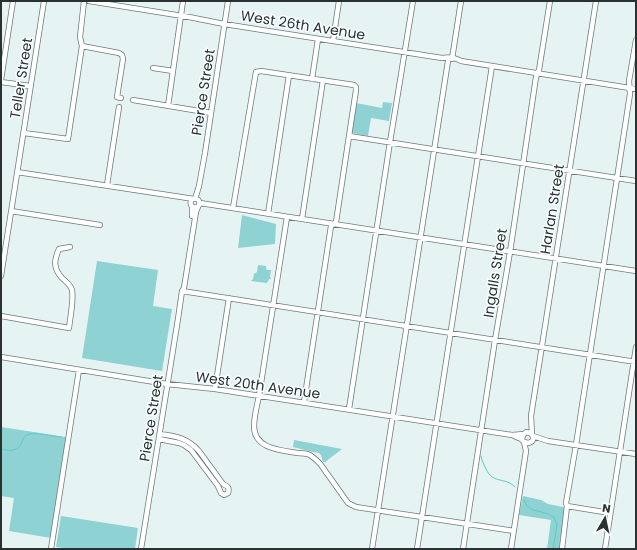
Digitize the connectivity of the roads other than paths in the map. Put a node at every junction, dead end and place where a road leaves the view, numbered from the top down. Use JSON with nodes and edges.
{"nodes":[{"id":1,"x":13,"y":1,"type":"edge"},
{"id":2,"x":44,"y":1,"type":"edge"},
{"id":3,"x":84,"y":1,"type":"edge"},
{"id":4,"x":89,"y":1,"type":"edge"},
{"id":5,"x":183,"y":1,"type":"edge"},
{"id":6,"x":228,"y":1,"type":"edge"},
{"id":7,"x":339,"y":1,"type":"edge"},
{"id":8,"x":413,"y":1,"type":"edge"},
{"id":9,"x":461,"y":1,"type":"edge"},
{"id":10,"x":550,"y":1,"type":"edge"},
{"id":11,"x":596,"y":1,"type":"edge"},
{"id":12,"x":101,"y":2,"type":"edge"},
{"id":13,"x":181,"y":15,"type":"junction"},
{"id":14,"x":224,"y":24,"type":"junction"},
{"id":15,"x":318,"y":39,"type":"junction"},
{"id":16,"x":636,"y":40,"type":"edge"},
{"id":17,"x":332,"y":41,"type":"junction"},
{"id":18,"x":82,"y":46,"type":"junction"},
{"id":19,"x":404,"y":52,"type":"junction"},
{"id":20,"x":450,"y":60,"type":"junction"},
{"id":21,"x":492,"y":66,"type":"junction"},
{"id":22,"x":153,"y":68,"type":"dead end"},
{"id":23,"x":173,"y":71,"type":"junction"},
{"id":24,"x":537,"y":73,"type":"junction"},
{"id":25,"x":289,"y":75,"type":"junction"},
{"id":26,"x":312,"y":79,"type":"junction"},
{"id":27,"x":323,"y":80,"type":"junction"},
{"id":28,"x":584,"y":80,"type":"junction"},
{"id":29,"x":1,"y":81,"type":"edge"},
{"id":30,"x":30,"y":86,"type":"junction"},
{"id":31,"x":630,"y":88,"type":"junction"},
{"id":32,"x":636,"y":89,"type":"edge"},
{"id":33,"x":119,"y":98,"type":"dead end"},
{"id":34,"x":133,"y":100,"type":"dead end"},
{"id":35,"x":168,"y":106,"type":"junction"},
{"id":36,"x":119,"y":108,"type":"dead end"},
{"id":37,"x":211,"y":113,"type":"junction"},
{"id":38,"x":24,"y":133,"type":"junction"},
{"id":39,"x":349,"y":136,"type":"junction"},
{"id":40,"x":390,"y":142,"type":"junction"},
{"id":41,"x":434,"y":149,"type":"junction"},
{"id":42,"x":478,"y":156,"type":"junction"},
{"id":43,"x":523,"y":163,"type":"junction"},
{"id":44,"x":569,"y":170,"type":"junction"},
{"id":45,"x":18,"y":172,"type":"junction"},
{"id":46,"x":617,"y":178,"type":"junction"},
{"id":47,"x":636,"y":180,"type":"edge"},
{"id":48,"x":107,"y":186,"type":"junction"},
{"id":49,"x":182,"y":197,"type":"junction"},
{"id":50,"x":198,"y":202,"type":"junction"},
{"id":51,"x":191,"y":205,"type":"junction"},
{"id":52,"x":233,"y":208,"type":"junction"},
{"id":53,"x":11,"y":211,"type":"junction"},
{"id":54,"x":268,"y":214,"type":"junction"},
{"id":55,"x":287,"y":217,"type":"junction"},
{"id":56,"x":302,"y":219,"type":"junction"},
{"id":57,"x":333,"y":224,"type":"junction"},
{"id":58,"x":100,"y":225,"type":"dead end"},
{"id":59,"x":377,"y":231,"type":"junction"},
{"id":60,"x":421,"y":237,"type":"junction"},
{"id":61,"x":465,"y":244,"type":"junction"},
{"id":62,"x":70,"y":247,"type":"dead end"},
{"id":63,"x":510,"y":252,"type":"junction"},
{"id":64,"x":556,"y":259,"type":"junction"},
{"id":65,"x":604,"y":266,"type":"junction"},
{"id":66,"x":636,"y":271,"type":"edge"},
{"id":67,"x":1,"y":276,"type":"edge"},
{"id":68,"x":182,"y":291,"type":"junction"},
{"id":69,"x":229,"y":298,"type":"junction"},
{"id":70,"x":273,"y":305,"type":"junction"},
{"id":71,"x":318,"y":312,"type":"junction"},
{"id":72,"x":1,"y":316,"type":"edge"},
{"id":73,"x":363,"y":319,"type":"junction"},
{"id":74,"x":407,"y":326,"type":"junction"},
{"id":75,"x":451,"y":333,"type":"junction"},
{"id":76,"x":495,"y":340,"type":"junction"},
{"id":77,"x":542,"y":347,"type":"junction"},
{"id":78,"x":636,"y":347,"type":"edge"},
{"id":79,"x":589,"y":355,"type":"junction"},
{"id":80,"x":1,"y":357,"type":"edge"},
{"id":81,"x":635,"y":362,"type":"edge"},
{"id":82,"x":79,"y":370,"type":"junction"},
{"id":83,"x":167,"y":384,"type":"junction"},
{"id":84,"x":214,"y":389,"type":"junction"},
{"id":85,"x":259,"y":396,"type":"junction"},
{"id":86,"x":304,"y":402,"type":"junction"},
{"id":87,"x":349,"y":409,"type":"junction"},
{"id":88,"x":392,"y":416,"type":"junction"},
{"id":89,"x":531,"y":420,"type":"junction"},
{"id":90,"x":437,"y":423,"type":"junction"},
{"id":91,"x":482,"y":430,"type":"junction"},
{"id":92,"x":525,"y":433,"type":"junction"},
{"id":93,"x":512,"y":435,"type":"junction"},
{"id":94,"x":532,"y":435,"type":"junction"},
{"id":95,"x":159,"y":436,"type":"junction"},
{"id":96,"x":523,"y":441,"type":"junction"},
{"id":97,"x":548,"y":441,"type":"junction"},
{"id":98,"x":531,"y":442,"type":"junction"},
{"id":99,"x":576,"y":445,"type":"junction"},
{"id":100,"x":526,"y":451,"type":"junction"},
{"id":101,"x":620,"y":451,"type":"junction"},
{"id":102,"x":636,"y":454,"type":"edge"},
{"id":103,"x":567,"y":506,"type":"junction"},
{"id":104,"x":378,"y":510,"type":"junction"},
{"id":105,"x":610,"y":513,"type":"junction"},
{"id":106,"x":422,"y":517,"type":"junction"},
{"id":107,"x":467,"y":524,"type":"junction"},
{"id":108,"x":514,"y":531,"type":"junction"},
{"id":109,"x":51,"y":549,"type":"edge"},
{"id":110,"x":141,"y":549,"type":"edge"},
{"id":111,"x":372,"y":549,"type":"edge"},
{"id":112,"x":417,"y":549,"type":"edge"},
{"id":113,"x":463,"y":549,"type":"edge"},
{"id":114,"x":511,"y":549,"type":"edge"},
{"id":115,"x":562,"y":549,"type":"edge"},
{"id":116,"x":605,"y":549,"type":"edge"}],
"edges":[{"from":1,"to":29,"type":"street"},
{"from":2,"to":30,"type":"street","name":"Teller Street"},
{"from":3,"to":18,"type":"street"},
{"from":4,"to":12,"type":"street","name":"West 26th Avenue"},
{"from":5,"to":13,"type":"street"},
{"from":6,"to":14,"type":"street","name":"Pierce Street"},
{"from":7,"to":17,"type":"street"},
{"from":8,"to":19,"type":"street"},
{"from":9,"to":20,"type":"street"},
{"from":10,"to":24,"type":"street","name":"Ingalls Street"},
{"from":11,"to":28,"type":"street","name":"Harlan Street"},
{"from":12,"to":13,"type":"street","name":"West 26th Avenue"},
{"from":13,"to":14,"type":"street","name":"West 26th Avenue"},
{"from":13,"to":23,"type":"street"},
{"from":14,"to":15,"type":"street","name":"West 26th Avenue"},
{"from":14,"to":37,"type":"street","name":"Pierce Street"},
{"from":15,"to":17,"type":"street","name":"West 26th Avenue"},
{"from":15,"to":26,"type":"street"},
{"from":16,"to":31,"type":"street"},
{"from":17,"to":19,"type":"street","name":"West 26th Avenue"},
{"from":18,"to":33,"type":"street"},
{"from":18,"to":38,"type":"street"},
{"from":19,"to":20,"type":"street","name":"West 26th Avenue"},
{"from":19,"to":40,"type":"street"},
{"from":20,"to":21,"type":"street","name":"West 26th Avenue"},
{"from":20,"to":41,"type":"street"},
{"from":21,"to":24,"type":"street","name":"West 26th Avenue"},
{"from":21,"to":42,"type":"street"},
{"from":22,"to":23,"type":"street"},
{"from":23,"to":35,"type":"street"},
{"from":24,"to":28,"type":"street","name":"West 26th Avenue"},
{"from":24,"to":43,"type":"street","name":"Ingalls Street"},
{"from":25,"to":26,"type":"street"},
{"from":25,"to":52,"type":"street"},
{"from":25,"to":54,"type":"street"},
{"from":26,"to":27,"type":"street"},
{"from":27,"to":39,"type":"street"},
{"from":27,"to":56,"type":"street"},
{"from":28,"to":31,"type":"street","name":"West 26th Avenue"},
{"from":28,"to":44,"type":"street","name":"Harlan Street"},
{"from":29,"to":30,"type":"street"},
{"from":30,"to":38,"type":"street","name":"Teller Street"},
{"from":31,"to":32,"type":"street","name":"West 26th Avenue"},
{"from":31,"to":46,"type":"street"},
{"from":34,"to":35,"type":"street"},
{"from":35,"to":37,"type":"street"},
{"from":36,"to":48,"type":"street"},
{"from":37,"to":50,"type":"street","name":"Pierce Street"},
{"from":38,"to":45,"type":"street","name":"Teller Street"},
{"from":39,"to":40,"type":"street"},
{"from":39,"to":57,"type":"street"},
{"from":40,"to":41,"type":"street"},
{"from":40,"to":59,"type":"street"},
{"from":41,"to":42,"type":"street"},
{"from":41,"to":60,"type":"street"},
{"from":42,"to":43,"type":"street"},
{"from":42,"to":61,"type":"street"},
{"from":43,"to":44,"type":"street"},
{"from":43,"to":63,"type":"street","name":"Ingalls Street"},
{"from":44,"to":46,"type":"street"},
{"from":44,"to":64,"type":"street","name":"Harlan Street"},
{"from":45,"to":48,"type":"street"},
{"from":45,"to":53,"type":"street","name":"Teller Street"},
{"from":46,"to":47,"type":"street"},
{"from":46,"to":65,"type":"street"},
{"from":48,"to":49,"type":"street"},
{"from":49,"to":50,"type":"street"},
{"from":49,"to":51,"type":"street"},
{"from":50,"to":51,"type":"street"},
{"from":50,"to":51,"type":"street"},
{"from":50,"to":52,"type":"street"},
{"from":50,"to":68,"type":"street","name":"Pierce Street"},
{"from":51,"to":68,"type":"street","name":"Pierce Street"},
{"from":52,"to":54,"type":"street"},
{"from":53,"to":58,"type":"street"},
{"from":53,"to":67,"type":"street","name":"Teller Street"},
{"from":54,"to":55,"type":"street"},
{"from":55,"to":56,"type":"street"},
{"from":55,"to":70,"type":"street"},
{"from":56,"to":57,"type":"street"},
{"from":57,"to":59,"type":"street"},
{"from":57,"to":71,"type":"street"},
{"from":59,"to":60,"type":"street"},
{"from":59,"to":73,"type":"street"},
{"from":60,"to":61,"type":"street"},
{"from":60,"to":74,"type":"street"},
{"from":61,"to":63,"type":"street"},
{"from":61,"to":75,"type":"street"},
{"from":62,"to":72,"type":"street"},
{"from":63,"to":64,"type":"street"},
{"from":63,"to":76,"type":"street","name":"Ingalls Street"},
{"from":64,"to":65,"type":"street"},
{"from":64,"to":77,"type":"street","name":"Harlan Street"},
{"from":65,"to":66,"type":"street"},
{"from":65,"to":79,"type":"street"},
{"from":68,"to":69,"type":"street"},
{"from":68,"to":83,"type":"street","name":"Pierce Street"},
{"from":69,"to":70,"type":"street"},
{"from":69,"to":84,"type":"street"},
{"from":70,"to":71,"type":"street"},
{"from":70,"to":85,"type":"street"},
{"from":71,"to":73,"type":"street"},
{"from":71,"to":86,"type":"street"},
{"from":73,"to":74,"type":"street"},
{"from":73,"to":87,"type":"street"},
{"from":74,"to":75,"type":"street"},
{"from":74,"to":88,"type":"street"},
{"from":75,"to":76,"type":"street"},
{"from":75,"to":90,"type":"street"},
{"from":76,"to":77,"type":"street"},
{"from":76,"to":91,"type":"street","name":"Ingalls Street"},
{"from":77,"to":79,"type":"street"},
{"from":77,"to":89,"type":"street","name":"Harlan Street"},
{"from":78,"to":81,"type":"street"},
{"from":79,"to":81,"type":"street"},
{"from":79,"to":99,"type":"street"},
{"from":80,"to":82,"type":"street","name":"West 20th Avenue"},
{"from":81,"to":101,"type":"street"},
{"from":82,"to":83,"type":"street","name":"West 20th Avenue"},
{"from":82,"to":109,"type":"street"},
{"from":83,"to":84,"type":"street","name":"West 20th Avenue"},
{"from":83,"to":95,"type":"street","name":"Pierce Street"},
{"from":84,"to":85,"type":"street","name":"West 20th Avenue"},
{"from":85,"to":86,"type":"street","name":"West 20th Avenue"},
{"from":85,"to":104,"type":"street"},
{"from":86,"to":87,"type":"street","name":"West 20th Avenue"},
{"from":87,"to":88,"type":"street","name":"West 20th Avenue"},
{"from":88,"to":90,"type":"street","name":"West 20th Avenue"},
{"from":88,"to":104,"type":"street"},
{"from":89,"to":92,"type":"street","name":"Harlan Street"},
{"from":89,"to":94,"type":"street","name":"Harlan Street"},
{"from":90,"to":91,"type":"street","name":"West 20th Avenue"},
{"from":90,"to":106,"type":"street"},
{"from":91,"to":93,"type":"street","name":"West 20th Avenue"},
{"from":91,"to":107,"type":"street","name":"Ingalls Street"},
{"from":92,"to":93,"type":"street","name":"West 20th Avenue"},
{"from":92,"to":94,"type":"street"},
{"from":92,"to":96,"type":"street"},
{"from":93,"to":96,"type":"street","name":"West 20th Avenue"},
{"from":94,"to":97,"type":"street"},
{"from":94,"to":98,"type":"street"},
{"from":95,"to":95,"type":"street"},
{"from":95,"to":110,"type":"street","name":"Pierce Street"},
{"from":96,"to":98,"type":"street"},
{"from":96,"to":100,"type":"street"},
{"from":97,"to":98,"type":"street"},
{"from":97,"to":99,"type":"street"},
{"from":98,"to":100,"type":"street"},
{"from":99,"to":101,"type":"street"},
{"from":99,"to":103,"type":"street"},
{"from":100,"to":108,"type":"street"},
{"from":101,"to":102,"type":"street"},
{"from":101,"to":105,"type":"street"},
{"from":103,"to":105,"type":"street"},
{"from":103,"to":115,"type":"street"},
{"from":104,"to":106,"type":"street"},
{"from":104,"to":111,"type":"street"},
{"from":105,"to":116,"type":"street"},
{"from":106,"to":107,"type":"street"},
{"from":106,"to":112,"type":"street"},
{"from":107,"to":108,"type":"street"},
{"from":107,"to":113,"type":"street","name":"Ingalls Street"},
{"from":108,"to":114,"type":"street"}]}
